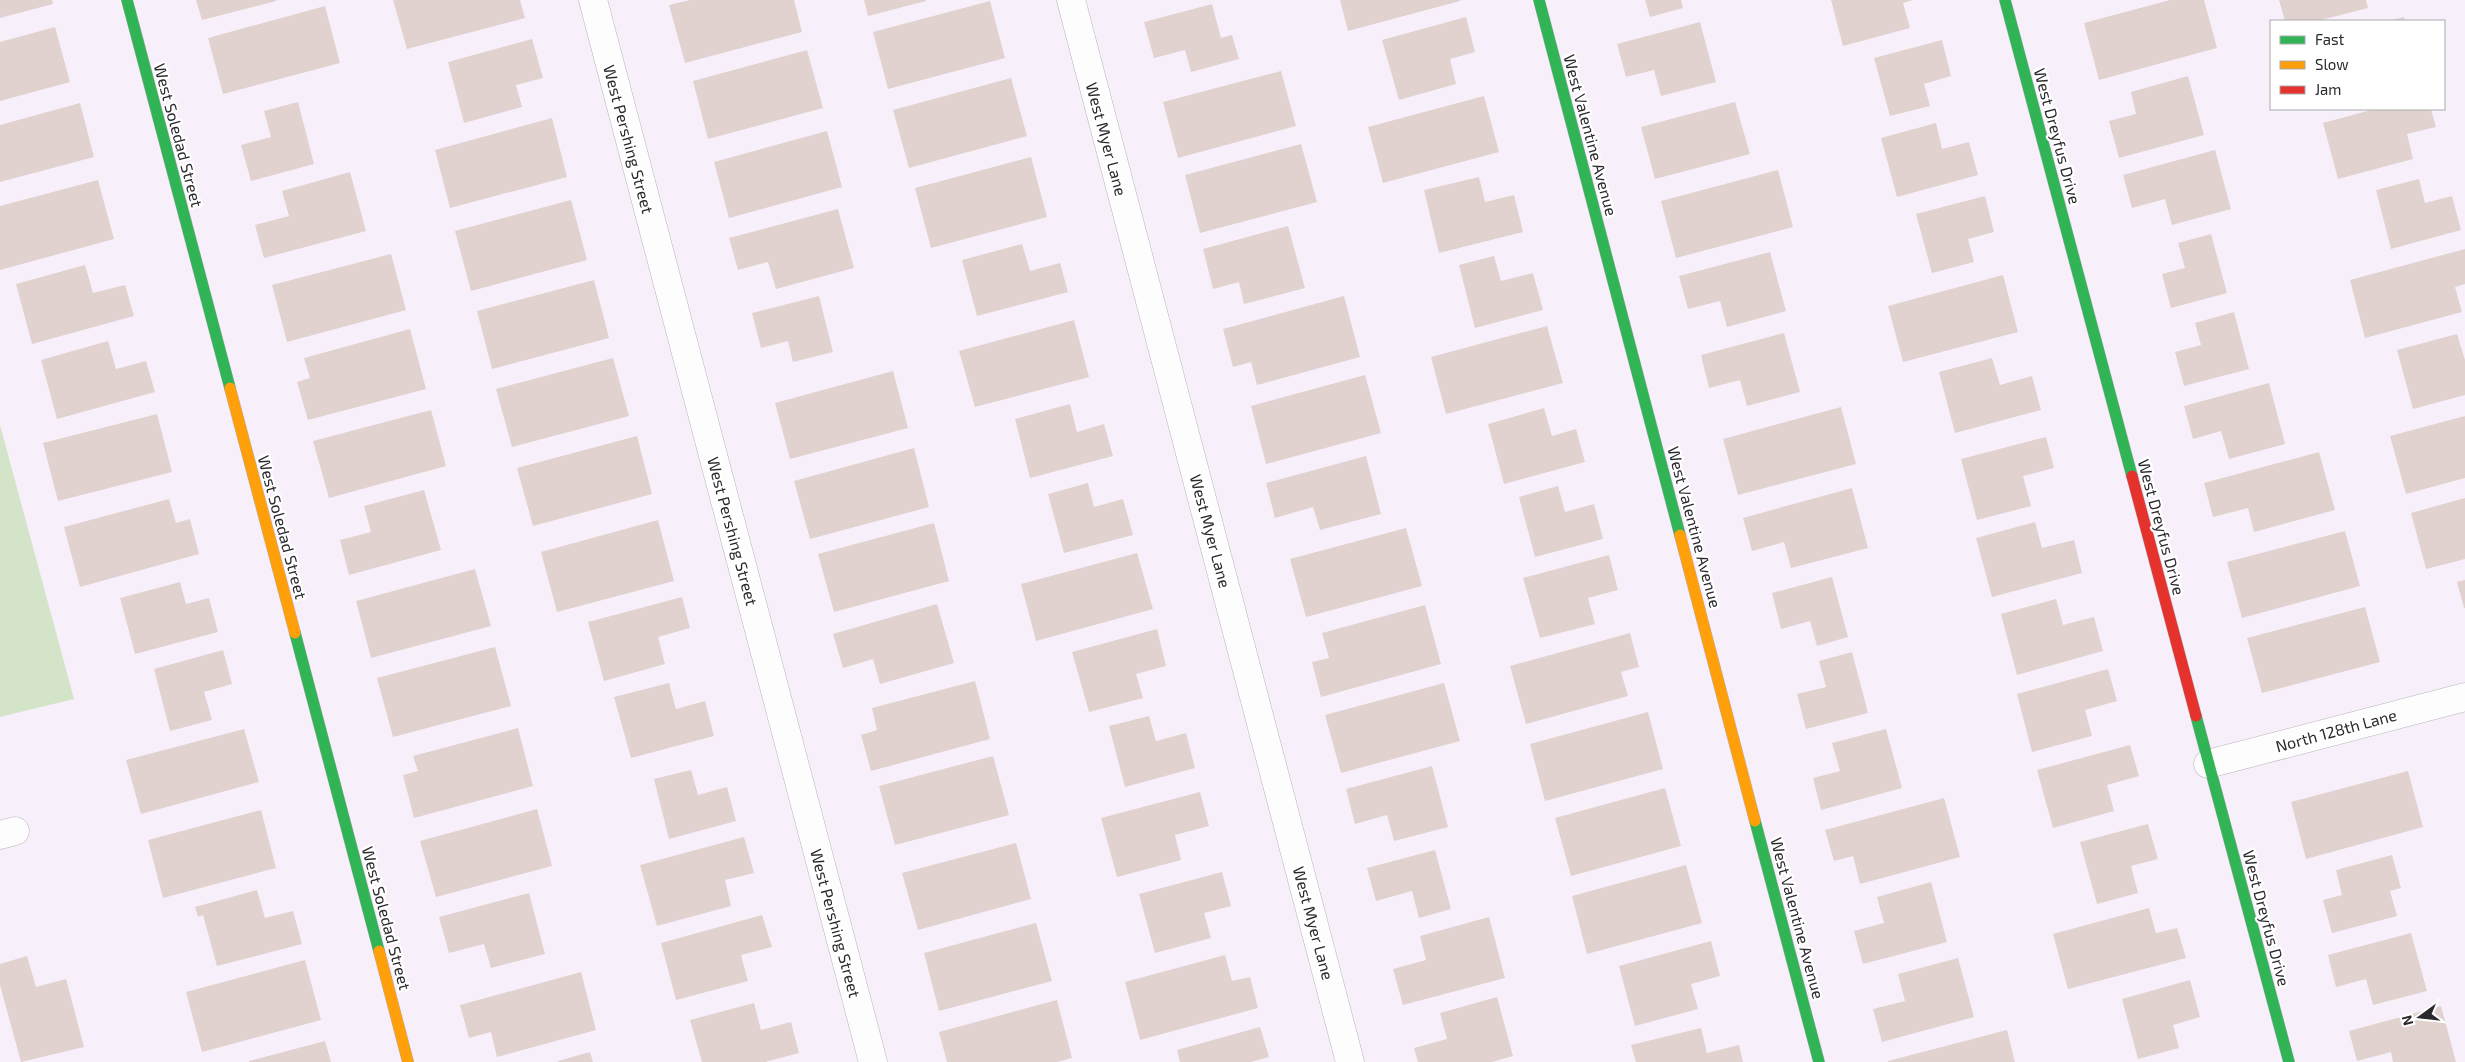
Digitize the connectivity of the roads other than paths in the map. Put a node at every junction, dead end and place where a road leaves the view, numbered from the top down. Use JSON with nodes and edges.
{"nodes":[{"id":1,"x":127,"y":0,"type":"edge"},
{"id":2,"x":593,"y":0,"type":"edge"},
{"id":3,"x":1071,"y":0,"type":"edge"},
{"id":4,"x":1539,"y":0,"type":"edge"},
{"id":5,"x":2004,"y":0,"type":"edge"},
{"id":6,"x":2465,"y":697,"type":"edge"},
{"id":7,"x":2208,"y":764,"type":"junction"},
{"id":8,"x":408,"y":1062,"type":"edge"},
{"id":9,"x":873,"y":1062,"type":"edge"},
{"id":10,"x":1350,"y":1062,"type":"edge"},
{"id":11,"x":1819,"y":1062,"type":"edge"},
{"id":12,"x":2289,"y":1062,"type":"edge"}],
"edges":[{"from":1,"to":8,"type":"street","name":"West Soledad Street"},
{"from":2,"to":9,"type":"street","name":"West Pershing Street"},
{"from":3,"to":10,"type":"street","name":"West Myer Lane"},
{"from":4,"to":11,"type":"street","name":"West Valentine Avenue"},
{"from":5,"to":7,"type":"street","name":"West Dreyfus Drive"},
{"from":6,"to":7,"type":"street","name":"North 128th Lane"},
{"from":7,"to":12,"type":"street","name":"West Dreyfus Drive"}]}
